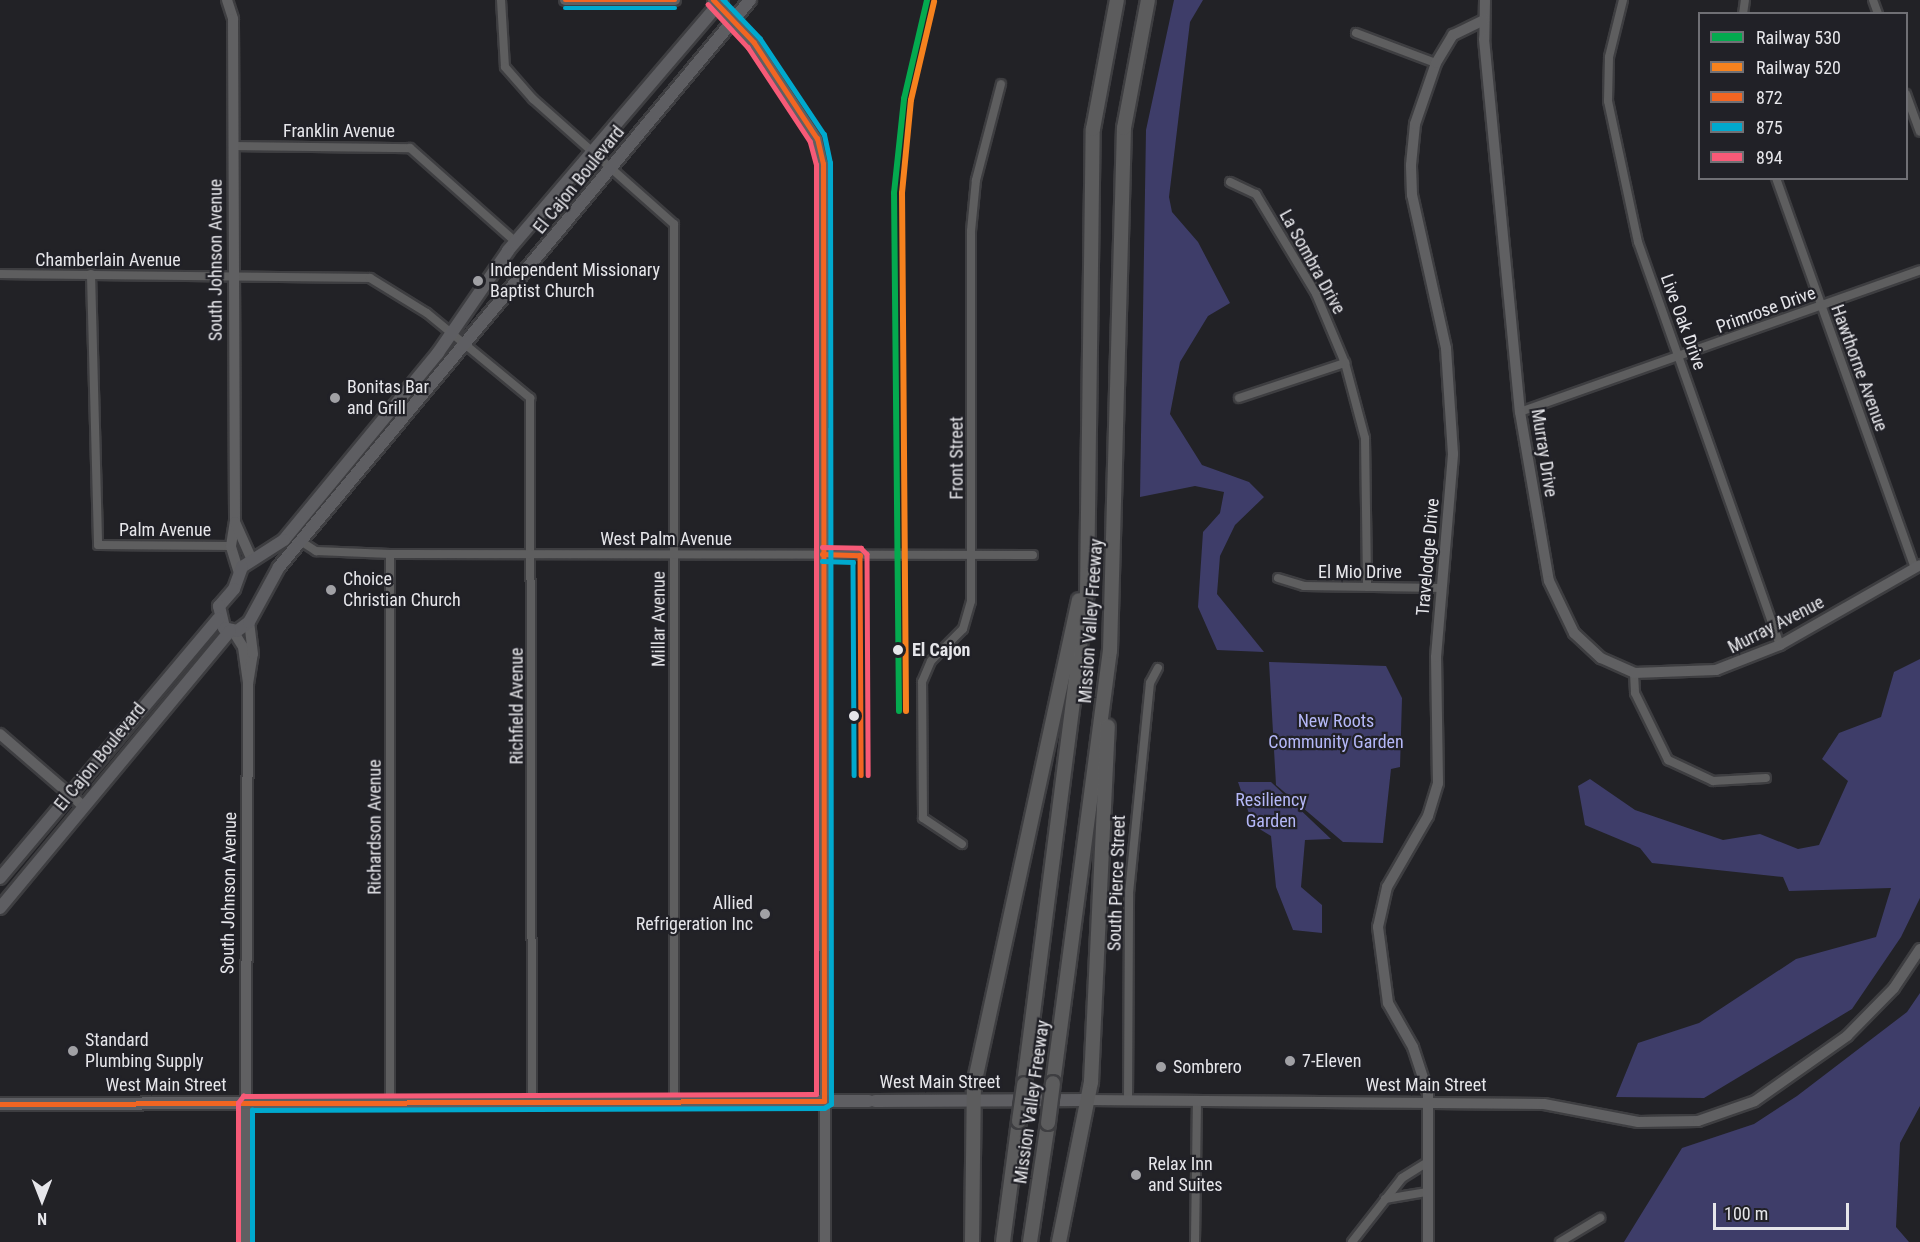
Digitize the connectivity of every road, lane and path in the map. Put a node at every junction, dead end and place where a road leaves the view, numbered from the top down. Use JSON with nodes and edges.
{"nodes":[{"id":1,"x":227,"y":0,"type":"edge"},
{"id":2,"x":501,"y":0,"type":"edge"},
{"id":3,"x":565,"y":0,"type":"edge"},
{"id":4,"x":638,"y":0,"type":"edge"},
{"id":5,"x":675,"y":0,"type":"edge"},
{"id":6,"x":750,"y":0,"type":"edge"},
{"id":7,"x":1117,"y":0,"type":"edge"},
{"id":8,"x":1148,"y":0,"type":"edge"},
{"id":9,"x":1485,"y":0,"type":"edge"},
{"id":10,"x":1623,"y":0,"type":"edge"},
{"id":11,"x":718,"y":1,"type":"edge"},
{"id":12,"x":735,"y":18,"type":"junction"},
{"id":13,"x":1484,"y":20,"type":"junction"},
{"id":14,"x":1356,"y":33,"type":"dead end"},
{"id":15,"x":1436,"y":63,"type":"junction"},
{"id":16,"x":1001,"y":84,"type":"dead end"},
{"id":17,"x":1908,"y":99,"type":"edge"},
{"id":18,"x":1920,"y":132,"type":"edge"},
{"id":19,"x":234,"y":146,"type":"junction"},
{"id":20,"x":591,"y":153,"type":"junction"},
{"id":21,"x":610,"y":169,"type":"junction"},
{"id":22,"x":1777,"y":180,"type":"edge"},
{"id":23,"x":1230,"y":182,"type":"dead end"},
{"id":24,"x":516,"y":242,"type":"junction"},
{"id":25,"x":1920,"y":270,"type":"edge"},
{"id":26,"x":0,"y":274,"type":"edge"},
{"id":27,"x":92,"y":274,"type":"junction"},
{"id":28,"x":232,"y":275,"type":"junction"},
{"id":29,"x":1820,"y":306,"type":"junction"},
{"id":30,"x":452,"y":332,"type":"junction"},
{"id":31,"x":463,"y":342,"type":"junction"},
{"id":32,"x":1682,"y":356,"type":"junction"},
{"id":33,"x":1345,"y":363,"type":"junction"},
{"id":34,"x":1239,"y":398,"type":"dead end"},
{"id":35,"x":1520,"y":412,"type":"junction"},
{"id":36,"x":235,"y":522,"type":"junction"},
{"id":37,"x":1091,"y":539,"type":"junction"},
{"id":38,"x":303,"y":542,"type":"junction"},
{"id":39,"x":231,"y":546,"type":"junction"},
{"id":40,"x":674,"y":553,"type":"junction"},
{"id":41,"x":390,"y":554,"type":"junction"},
{"id":42,"x":533,"y":554,"type":"junction"},
{"id":43,"x":822,"y":554,"type":"junction"},
{"id":44,"x":971,"y":554,"type":"junction"},
{"id":45,"x":1033,"y":555,"type":"dead end"},
{"id":46,"x":255,"y":560,"type":"junction"},
{"id":47,"x":1918,"y":566,"type":"edge"},
{"id":48,"x":239,"y":573,"type":"junction"},
{"id":49,"x":275,"y":575,"type":"junction"},
{"id":50,"x":1278,"y":578,"type":"dead end"},
{"id":51,"x":1367,"y":587,"type":"junction"},
{"id":52,"x":1442,"y":588,"type":"junction"},
{"id":53,"x":218,"y":619,"type":"junction"},
{"id":54,"x":249,"y":622,"type":"junction"},
{"id":55,"x":232,"y":631,"type":"junction"},
{"id":56,"x":1780,"y":645,"type":"junction"},
{"id":57,"x":1110,"y":651,"type":"junction"},
{"id":58,"x":1158,"y":668,"type":"dead end"},
{"id":59,"x":1634,"y":673,"type":"junction"},
{"id":60,"x":248,"y":684,"type":"junction"},
{"id":61,"x":0,"y":734,"type":"edge"},
{"id":62,"x":1766,"y":778,"type":"dead end"},
{"id":63,"x":70,"y":794,"type":"junction"},
{"id":64,"x":83,"y":806,"type":"junction"},
{"id":65,"x":962,"y":844,"type":"dead end"},
{"id":66,"x":0,"y":878,"type":"edge"},
{"id":67,"x":0,"y":908,"type":"edge"},
{"id":68,"x":1920,"y":949,"type":"edge"},
{"id":69,"x":674,"y":1099,"type":"junction"},
{"id":70,"x":390,"y":1100,"type":"junction"},
{"id":71,"x":973,"y":1100,"type":"junction"},
{"id":72,"x":1089,"y":1100,"type":"junction"},
{"id":73,"x":824,"y":1101,"type":"junction"},
{"id":74,"x":1128,"y":1101,"type":"junction"},
{"id":75,"x":1197,"y":1101,"type":"junction"},
{"id":76,"x":531,"y":1102,"type":"junction"},
{"id":77,"x":245,"y":1103,"type":"junction"},
{"id":78,"x":0,"y":1104,"type":"edge"},
{"id":79,"x":1429,"y":1104,"type":"junction"},
{"id":80,"x":1428,"y":1161,"type":"junction"},
{"id":81,"x":1427,"y":1192,"type":"junction"},
{"id":82,"x":1383,"y":1199,"type":"junction"},
{"id":83,"x":1600,"y":1218,"type":"dead end"},
{"id":84,"x":245,"y":1242,"type":"edge"},
{"id":85,"x":825,"y":1242,"type":"edge"},
{"id":86,"x":972,"y":1242,"type":"edge"},
{"id":87,"x":1003,"y":1242,"type":"edge"},
{"id":88,"x":1030,"y":1242,"type":"edge"},
{"id":89,"x":1059,"y":1242,"type":"edge"},
{"id":90,"x":1195,"y":1242,"type":"edge"},
{"id":91,"x":1352,"y":1242,"type":"edge"},
{"id":92,"x":1428,"y":1242,"type":"edge"},
{"id":93,"x":1560,"y":1242,"type":"edge"}],
"edges":[{"from":1,"to":19,"type":"street","name":"South Johnson Avenue"},
{"from":2,"to":20,"type":"street","name":"Millar Avenue"},
{"from":3,"to":4,"type":"street"},
{"from":4,"to":5,"type":"street"},
{"from":6,"to":12,"type":"main road","name":"El Cajon Boulevard"},
{"from":7,"to":37,"type":"highway","name":"Mission Valley Freeway"},
{"from":8,"to":57,"type":"highway","name":"Mission Valley Freeway"},
{"from":9,"to":13,"type":"street","name":"Murray Drive"},
{"from":10,"to":32,"type":"street","name":"Live Oak Drive"},
{"from":11,"to":12,"type":"street"},
{"from":11,"to":20,"type":"main road","name":"El Cajon Boulevard"},
{"from":12,"to":21,"type":"main road","name":"El Cajon Boulevard"},
{"from":12,"to":43,"type":"street"},
{"from":13,"to":15,"type":"street","name":"Travelodge Drive"},
{"from":13,"to":35,"type":"street","name":"Murray Drive"},
{"from":14,"to":15,"type":"street"},
{"from":15,"to":52,"type":"street","name":"Travelodge Drive"},
{"from":16,"to":44,"type":"street","name":"Front Street"},
{"from":17,"to":18,"type":"street"},
{"from":19,"to":24,"type":"street","name":"Franklin Avenue"},
{"from":19,"to":28,"type":"street","name":"South Johnson Avenue"},
{"from":20,"to":21,"type":"street","name":"Millar Avenue"},
{"from":20,"to":24,"type":"main road","name":"El Cajon Boulevard"},
{"from":21,"to":31,"type":"main road","name":"El Cajon Boulevard"},
{"from":21,"to":40,"type":"street","name":"Millar Avenue"},
{"from":22,"to":29,"type":"street","name":"Hawthorne Avenue"},
{"from":23,"to":33,"type":"street","name":"La Sombra Drive"},
{"from":24,"to":30,"type":"main road","name":"El Cajon Boulevard"},
{"from":25,"to":29,"type":"street","name":"Primrose Drive"},
{"from":26,"to":27,"type":"street","name":"Chamberlain Avenue"},
{"from":27,"to":28,"type":"street","name":"Chamberlain Avenue"},
{"from":27,"to":39,"type":"street","name":"Palm Avenue"},
{"from":28,"to":30,"type":"street","name":"Chamberlain Avenue"},
{"from":28,"to":36,"type":"street","name":"South Johnson Avenue"},
{"from":29,"to":32,"type":"street","name":"Primrose Drive"},
{"from":29,"to":47,"type":"street","name":"Hawthorne Avenue"},
{"from":30,"to":31,"type":"street","name":"Chamberlain Avenue"},
{"from":30,"to":46,"type":"main road","name":"El Cajon Boulevard"},
{"from":31,"to":38,"type":"main road","name":"El Cajon Boulevard"},
{"from":31,"to":42,"type":"street","name":"Richfield Avenue"},
{"from":32,"to":35,"type":"street","name":"Primrose Drive"},
{"from":32,"to":56,"type":"street","name":"Live Oak Drive"},
{"from":33,"to":34,"type":"street"},
{"from":33,"to":51,"type":"street","name":"La Sombra Drive"},
{"from":35,"to":59,"type":"street","name":"Murray Drive"},
{"from":36,"to":39,"type":"street","name":"South Johnson Avenue"},
{"from":36,"to":46,"type":"street","name":"South Johnson Avenue"},
{"from":37,"to":71,"type":"highway"},
{"from":37,"to":87,"type":"highway","name":"Mission Valley Freeway","bridge":true},
{"from":38,"to":41,"type":"street","name":"West Palm Avenue"},
{"from":38,"to":49,"type":"main road","name":"El Cajon Boulevard"},
{"from":39,"to":48,"type":"street","name":"South Johnson Avenue"},
{"from":40,"to":42,"type":"street","name":"West Palm Avenue"},
{"from":40,"to":43,"type":"street","name":"West Palm Avenue"},
{"from":40,"to":69,"type":"street","name":"Millar Avenue"},
{"from":41,"to":42,"type":"street","name":"West Palm Avenue"},
{"from":41,"to":70,"type":"street","name":"Richardson Avenue"},
{"from":42,"to":76,"type":"street","name":"Richfield Avenue"},
{"from":43,"to":44,"type":"street","name":"West Palm Avenue"},
{"from":43,"to":73,"type":"street"},
{"from":44,"to":45,"type":"street","name":"West Palm Avenue"},
{"from":44,"to":65,"type":"street","name":"Front Street"},
{"from":46,"to":48,"type":"main road","name":"El Cajon Boulevard"},
{"from":46,"to":49,"type":"main road"},
{"from":47,"to":56,"type":"street","name":"Murray Avenue"},
{"from":48,"to":53,"type":"main road","name":"El Cajon Boulevard"},
{"from":49,"to":54,"type":"main road","name":"El Cajon Boulevard"},
{"from":50,"to":51,"type":"street","name":"El Mio Drive"},
{"from":51,"to":52,"type":"street","name":"El Mio Drive"},
{"from":52,"to":79,"type":"street","name":"Travelodge Drive"},
{"from":53,"to":55,"type":"main road"},
{"from":53,"to":63,"type":"main road","name":"El Cajon Boulevard"},
{"from":54,"to":55,"type":"main road","name":"El Cajon Boulevard"},
{"from":54,"to":60,"type":"street","name":"South Johnson Avenue"},
{"from":55,"to":60,"type":"street","name":"South Johnson Avenue"},
{"from":55,"to":64,"type":"main road","name":"El Cajon Boulevard"},
{"from":56,"to":59,"type":"street","name":"Murray Avenue"},
{"from":57,"to":72,"type":"highway"},
{"from":57,"to":88,"type":"highway","name":"Mission Valley Freeway","bridge":true},
{"from":58,"to":74,"type":"street","name":"South Pierce Street"},
{"from":59,"to":62,"type":"street"},
{"from":60,"to":77,"type":"street","name":"South Johnson Avenue"},
{"from":61,"to":63,"type":"street"},
{"from":63,"to":64,"type":"street"},
{"from":63,"to":66,"type":"main road","name":"El Cajon Boulevard"},
{"from":64,"to":67,"type":"main road","name":"El Cajon Boulevard"},
{"from":68,"to":79,"type":"street","name":"West Main Street"},
{"from":69,"to":73,"type":"main road","name":"West Main Street"},
{"from":69,"to":76,"type":"main road","name":"West Main Street"},
{"from":70,"to":76,"type":"main road","name":"West Main Street"},
{"from":70,"to":77,"type":"main road","name":"West Main Street"},
{"from":71,"to":72,"type":"main road","name":"West Main Street"},
{"from":71,"to":73,"type":"main road","name":"West Main Street"},
{"from":71,"to":86,"type":"highway"},
{"from":72,"to":74,"type":"street","name":"West Main Street"},
{"from":72,"to":89,"type":"highway"},
{"from":73,"to":85,"type":"street"},
{"from":74,"to":75,"type":"street","name":"West Main Street"},
{"from":75,"to":79,"type":"street","name":"West Main Street"},
{"from":75,"to":90,"type":"street"},
{"from":77,"to":78,"type":"main road","name":"West Main Street"},
{"from":77,"to":84,"type":"street","name":"South Johnson Avenue"},
{"from":79,"to":80,"type":"street","name":"Travelodge Drive"},
{"from":80,"to":81,"type":"street","name":"Travelodge Drive"},
{"from":80,"to":82,"type":"street"},
{"from":81,"to":82,"type":"street"},
{"from":81,"to":92,"type":"street","name":"Travelodge Drive"},
{"from":82,"to":91,"type":"street"},
{"from":83,"to":93,"type":"street"}]}
